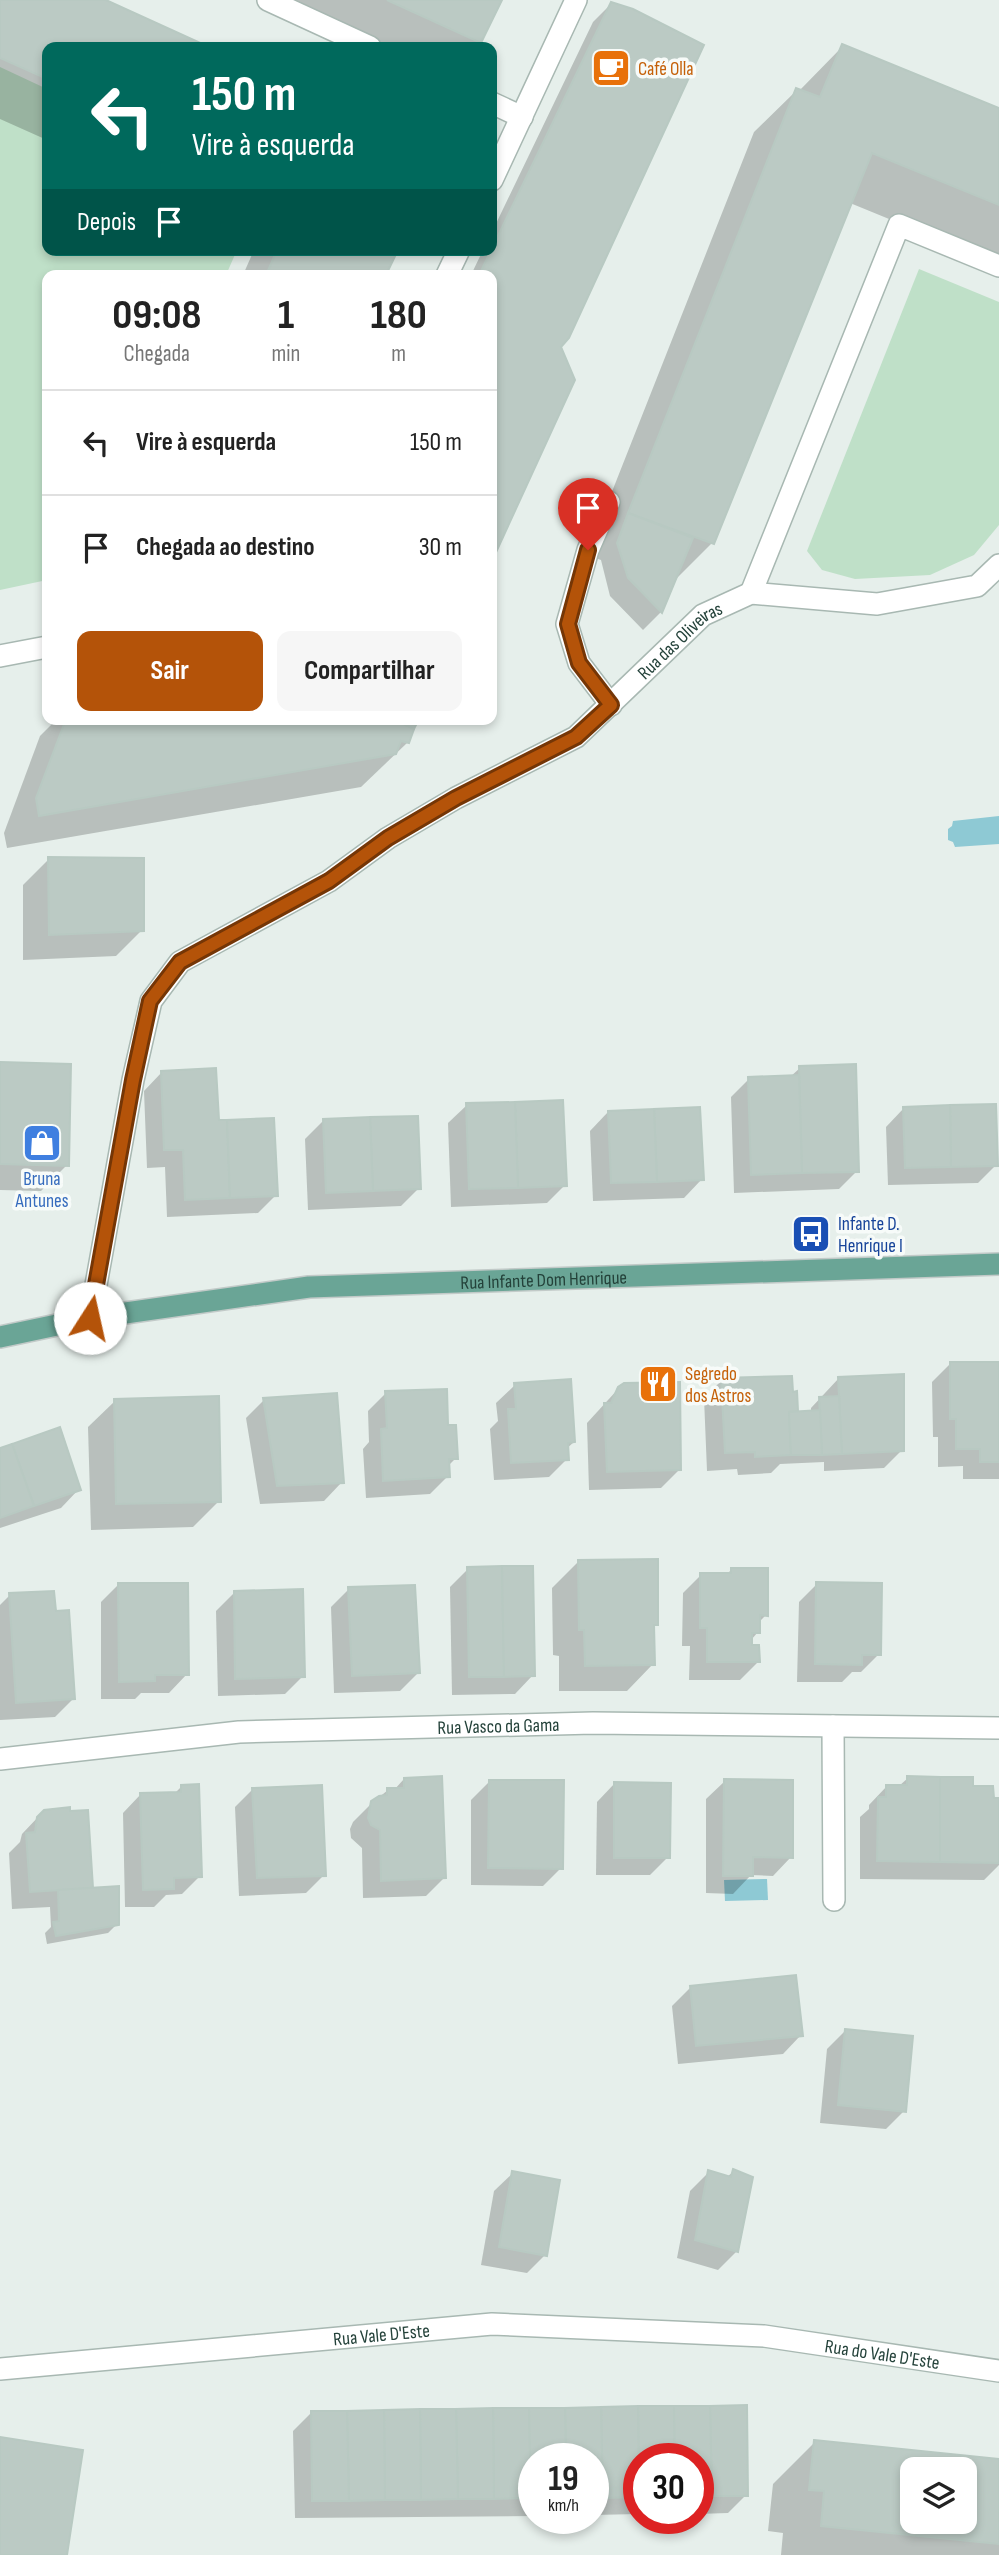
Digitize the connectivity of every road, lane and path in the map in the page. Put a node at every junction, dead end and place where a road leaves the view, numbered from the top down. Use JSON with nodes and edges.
{"nodes":[{"id":1,"x":268,"y":0,"type":"edge"},
{"id":2,"x":576,"y":0,"type":"edge"},
{"id":3,"x":359,"y":42,"type":"edge"},
{"id":4,"x":497,"y":105,"type":"edge"},
{"id":5,"x":522,"y":117,"type":"junction"},
{"id":6,"x":497,"y":170,"type":"edge"},
{"id":7,"x":999,"y":266,"type":"edge"},
{"id":8,"x":609,"y":502,"type":"dead end"},
{"id":9,"x":999,"y":565,"type":"edge"},
{"id":10,"x":751,"y":593,"type":"junction"},
{"id":11,"x":42,"y":648,"type":"edge"},
{"id":12,"x":0,"y":656,"type":"edge"},
{"id":13,"x":611,"y":705,"type":"junction"},
{"id":14,"x":999,"y":1265,"type":"edge"},
{"id":15,"x":90,"y":1318,"type":"junction"},
{"id":16,"x":0,"y":1337,"type":"edge"},
{"id":17,"x":833,"y":1726,"type":"junction"},
{"id":18,"x":999,"y":1728,"type":"edge"},
{"id":19,"x":0,"y":1759,"type":"edge"},
{"id":20,"x":834,"y":1900,"type":"dead end"},
{"id":21,"x":764,"y":2336,"type":"joint"},
{"id":22,"x":0,"y":2369,"type":"edge"},
{"id":23,"x":999,"y":2371,"type":"edge"}],
"edges":[{"from":1,"to":3,"type":"street"},
{"from":2,"to":5,"type":"street"},
{"from":4,"to":5,"type":"street"},
{"from":5,"to":6,"type":"street"},
{"from":7,"to":10,"type":"street"},
{"from":8,"to":13,"type":"street"},
{"from":9,"to":10,"type":"street"},
{"from":10,"to":13,"type":"street","name":"Rua das Oliveiras"},
{"from":11,"to":12,"type":"street"},
{"from":13,"to":15,"type":"street","name":"Rua das Oliveiras"},
{"from":14,"to":15,"type":"main road","name":"Rua Infante Dom Henrique"},
{"from":15,"to":16,"type":"main road","name":"Rua Infante Dom Henrique"},
{"from":17,"to":18,"type":"street","name":"Rua Vasco da Gama"},
{"from":17,"to":19,"type":"street","name":"Rua Vasco da Gama"},
{"from":17,"to":20,"type":"street"},
{"from":21,"to":22,"type":"street","name":"Rua Vale D'Este"},
{"from":21,"to":23,"type":"street","name":"Rua do Vale D'Este"}]}
